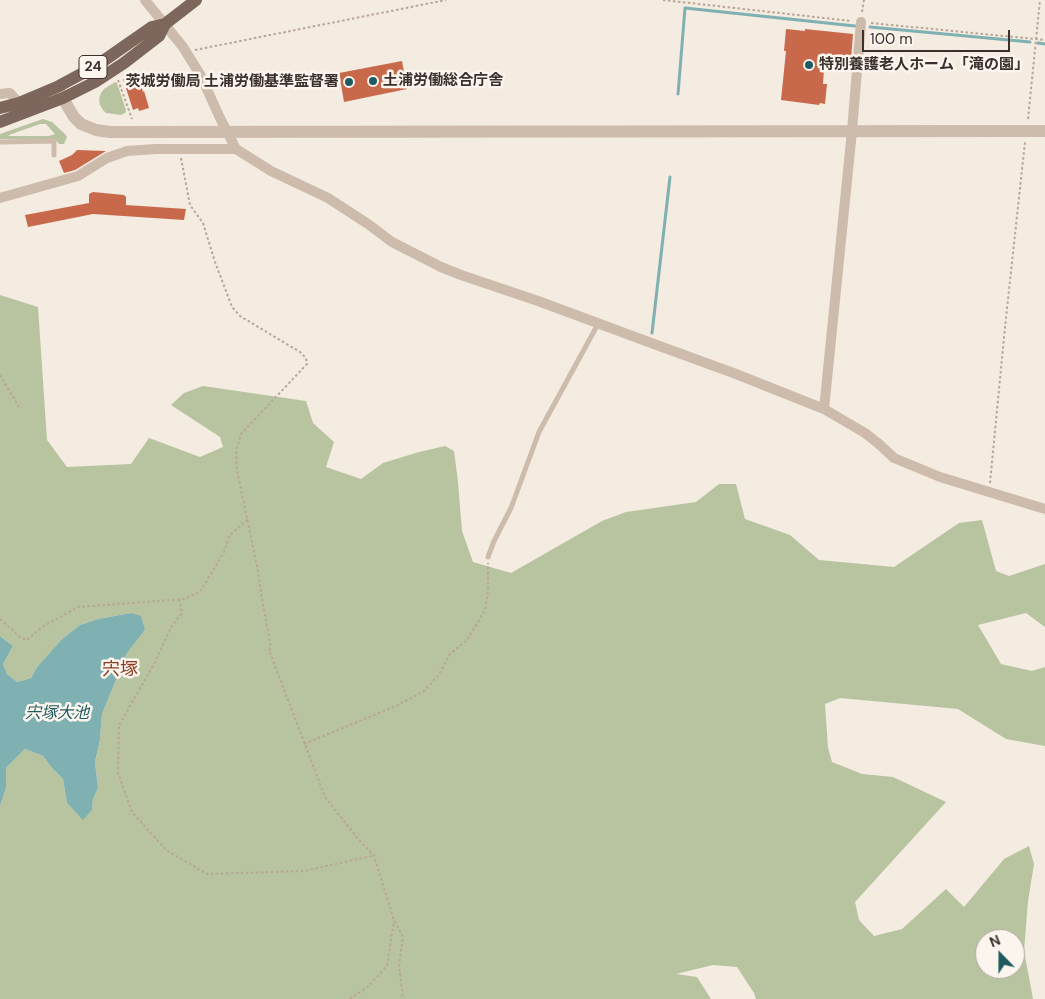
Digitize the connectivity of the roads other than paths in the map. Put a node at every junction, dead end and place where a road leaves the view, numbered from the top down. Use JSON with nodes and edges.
{"nodes":[{"id":1,"x":145,"y":0,"type":"edge"},
{"id":2,"x":196,"y":0,"type":"edge"},
{"id":3,"x":861,"y":22,"type":"road end"},
{"id":4,"x":165,"y":24,"type":"junction"},
{"id":5,"x":60,"y":92,"type":"junction"},
{"id":6,"x":0,"y":94,"type":"edge"},
{"id":7,"x":18,"y":103,"type":"junction"},
{"id":8,"x":0,"y":108,"type":"edge"},
{"id":9,"x":0,"y":122,"type":"edge"},
{"id":10,"x":852,"y":131,"type":"junction"},
{"id":11,"x":1045,"y":131,"type":"edge"},
{"id":12,"x":226,"y":132,"type":"junction"},
{"id":13,"x":0,"y":142,"type":"edge"},
{"id":14,"x":236,"y":149,"type":"junction"},
{"id":15,"x":54,"y":155,"type":"dead end"},
{"id":16,"x":0,"y":198,"type":"edge"},
{"id":17,"x":598,"y":324,"type":"junction"},
{"id":18,"x":824,"y":409,"type":"junction"},
{"id":19,"x":1045,"y":509,"type":"edge"},
{"id":20,"x":488,"y":557,"type":"road end"}],
"edges":[{"from":1,"to":4,"type":"street"},
{"from":2,"to":4,"type":"main road","number":"24"},
{"from":3,"to":10,"type":"street"},
{"from":4,"to":5,"type":"main road","number":"24"},
{"from":4,"to":12,"type":"street"},
{"from":5,"to":7,"type":"main road","number":"24"},
{"from":5,"to":9,"type":"main road","number":"24"},
{"from":5,"to":12,"type":"street"},
{"from":6,"to":7,"type":"street"},
{"from":7,"to":8,"type":"main road","number":"24"},
{"from":10,"to":11,"type":"street"},
{"from":10,"to":12,"type":"street"},
{"from":10,"to":18,"type":"street"},
{"from":12,"to":14,"type":"street"},
{"from":13,"to":15,"type":"lane"},
{"from":14,"to":16,"type":"street"},
{"from":14,"to":17,"type":"street"},
{"from":17,"to":18,"type":"street"},
{"from":17,"to":20,"type":"lane"},
{"from":18,"to":19,"type":"street"}]}
